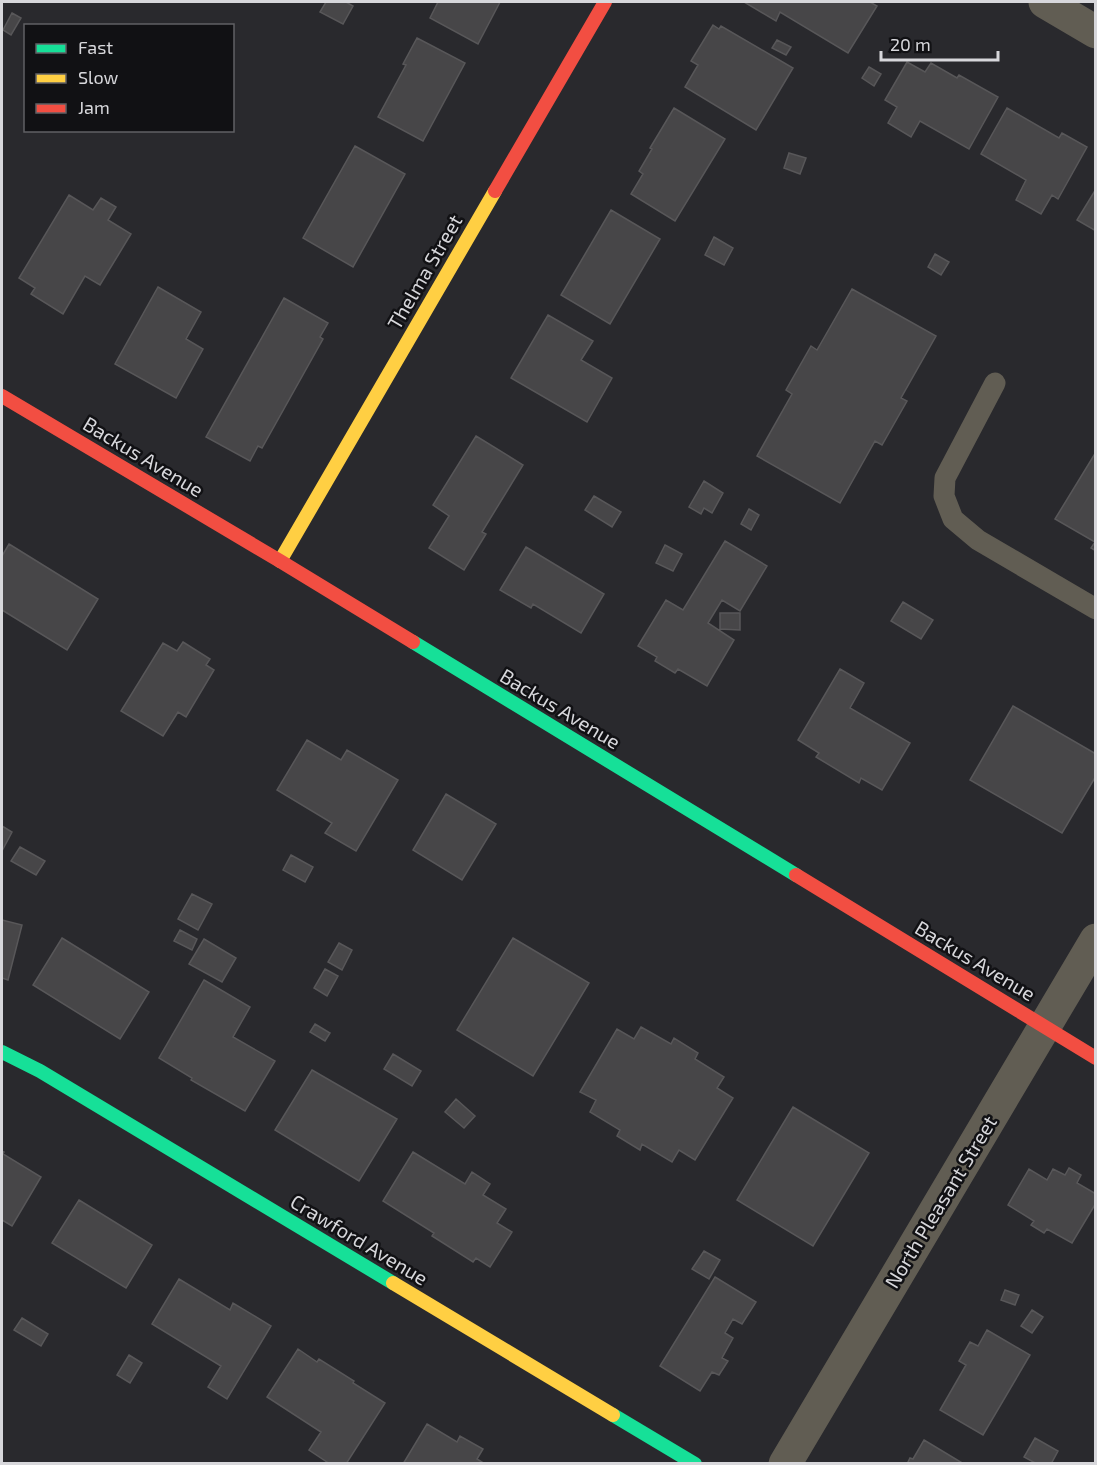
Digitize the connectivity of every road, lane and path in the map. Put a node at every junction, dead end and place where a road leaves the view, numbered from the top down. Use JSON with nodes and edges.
{"nodes":[{"id":1,"x":604,"y":2,"type":"edge"},
{"id":2,"x":1045,"y":2,"type":"edge"},
{"id":3,"x":1095,"y":32,"type":"edge"},
{"id":4,"x":994,"y":383,"type":"dead end"},
{"id":5,"x":2,"y":396,"type":"edge"},
{"id":6,"x":280,"y":561,"type":"junction"},
{"id":7,"x":1095,"y":609,"type":"edge"},
{"id":8,"x":1095,"y":940,"type":"edge"},
{"id":9,"x":1045,"y":1027,"type":"junction"},
{"id":10,"x":2,"y":1052,"type":"edge"},
{"id":11,"x":1095,"y":1058,"type":"edge"},
{"id":12,"x":694,"y":1464,"type":"edge"},
{"id":13,"x":785,"y":1464,"type":"edge"}],
"edges":[{"from":1,"to":6,"type":"street","name":"Thelma Street"},
{"from":2,"to":3,"type":"street"},
{"from":4,"to":7,"type":"lane"},
{"from":5,"to":6,"type":"street","name":"Backus Avenue"},
{"from":6,"to":9,"type":"street","name":"Backus Avenue"},
{"from":8,"to":9,"type":"street","name":"North Pleasant Street"},
{"from":9,"to":11,"type":"street","name":"Backus Avenue"},
{"from":9,"to":13,"type":"street","name":"North Pleasant Street"},
{"from":10,"to":12,"type":"street","name":"Crawford Avenue"}]}
